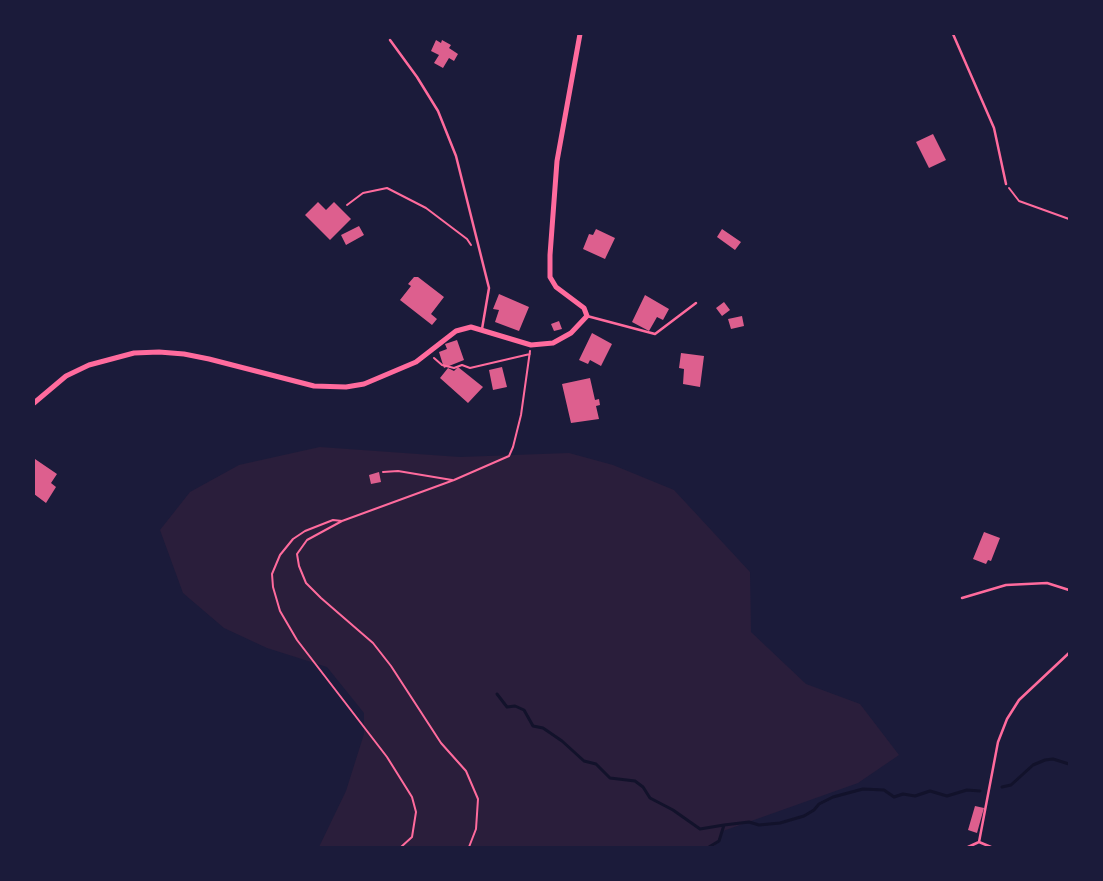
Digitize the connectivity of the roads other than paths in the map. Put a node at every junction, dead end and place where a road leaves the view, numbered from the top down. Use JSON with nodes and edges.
{"nodes":[{"id":1,"x":580,"y":34,"type":"edge"},
{"id":2,"x":953,"y":34,"type":"edge"},
{"id":3,"x":390,"y":40,"type":"dead end"},
{"id":4,"x":1006,"y":184,"type":"road end"},
{"id":5,"x":696,"y":303,"type":"dead end"},
{"id":6,"x":587,"y":316,"type":"junction"},
{"id":7,"x":482,"y":329,"type":"junction"},
{"id":8,"x":34,"y":403,"type":"edge"},
{"id":9,"x":1069,"y":590,"type":"edge"},
{"id":10,"x":962,"y":598,"type":"dead end"},
{"id":11,"x":1069,"y":653,"type":"edge"},
{"id":12,"x":979,"y":842,"type":"junction"},
{"id":13,"x":968,"y":847,"type":"edge"},
{"id":14,"x":991,"y":847,"type":"edge"}],
"edges":[{"from":1,"to":6,"type":"street"},
{"from":2,"to":4,"type":"lane"},
{"from":3,"to":7,"type":"lane"},
{"from":5,"to":6,"type":"lane"},
{"from":6,"to":7,"type":"street"},
{"from":7,"to":8,"type":"street"},
{"from":9,"to":10,"type":"lane"},
{"from":11,"to":12,"type":"lane"},
{"from":12,"to":13,"type":"lane"},
{"from":12,"to":14,"type":"lane"}]}
